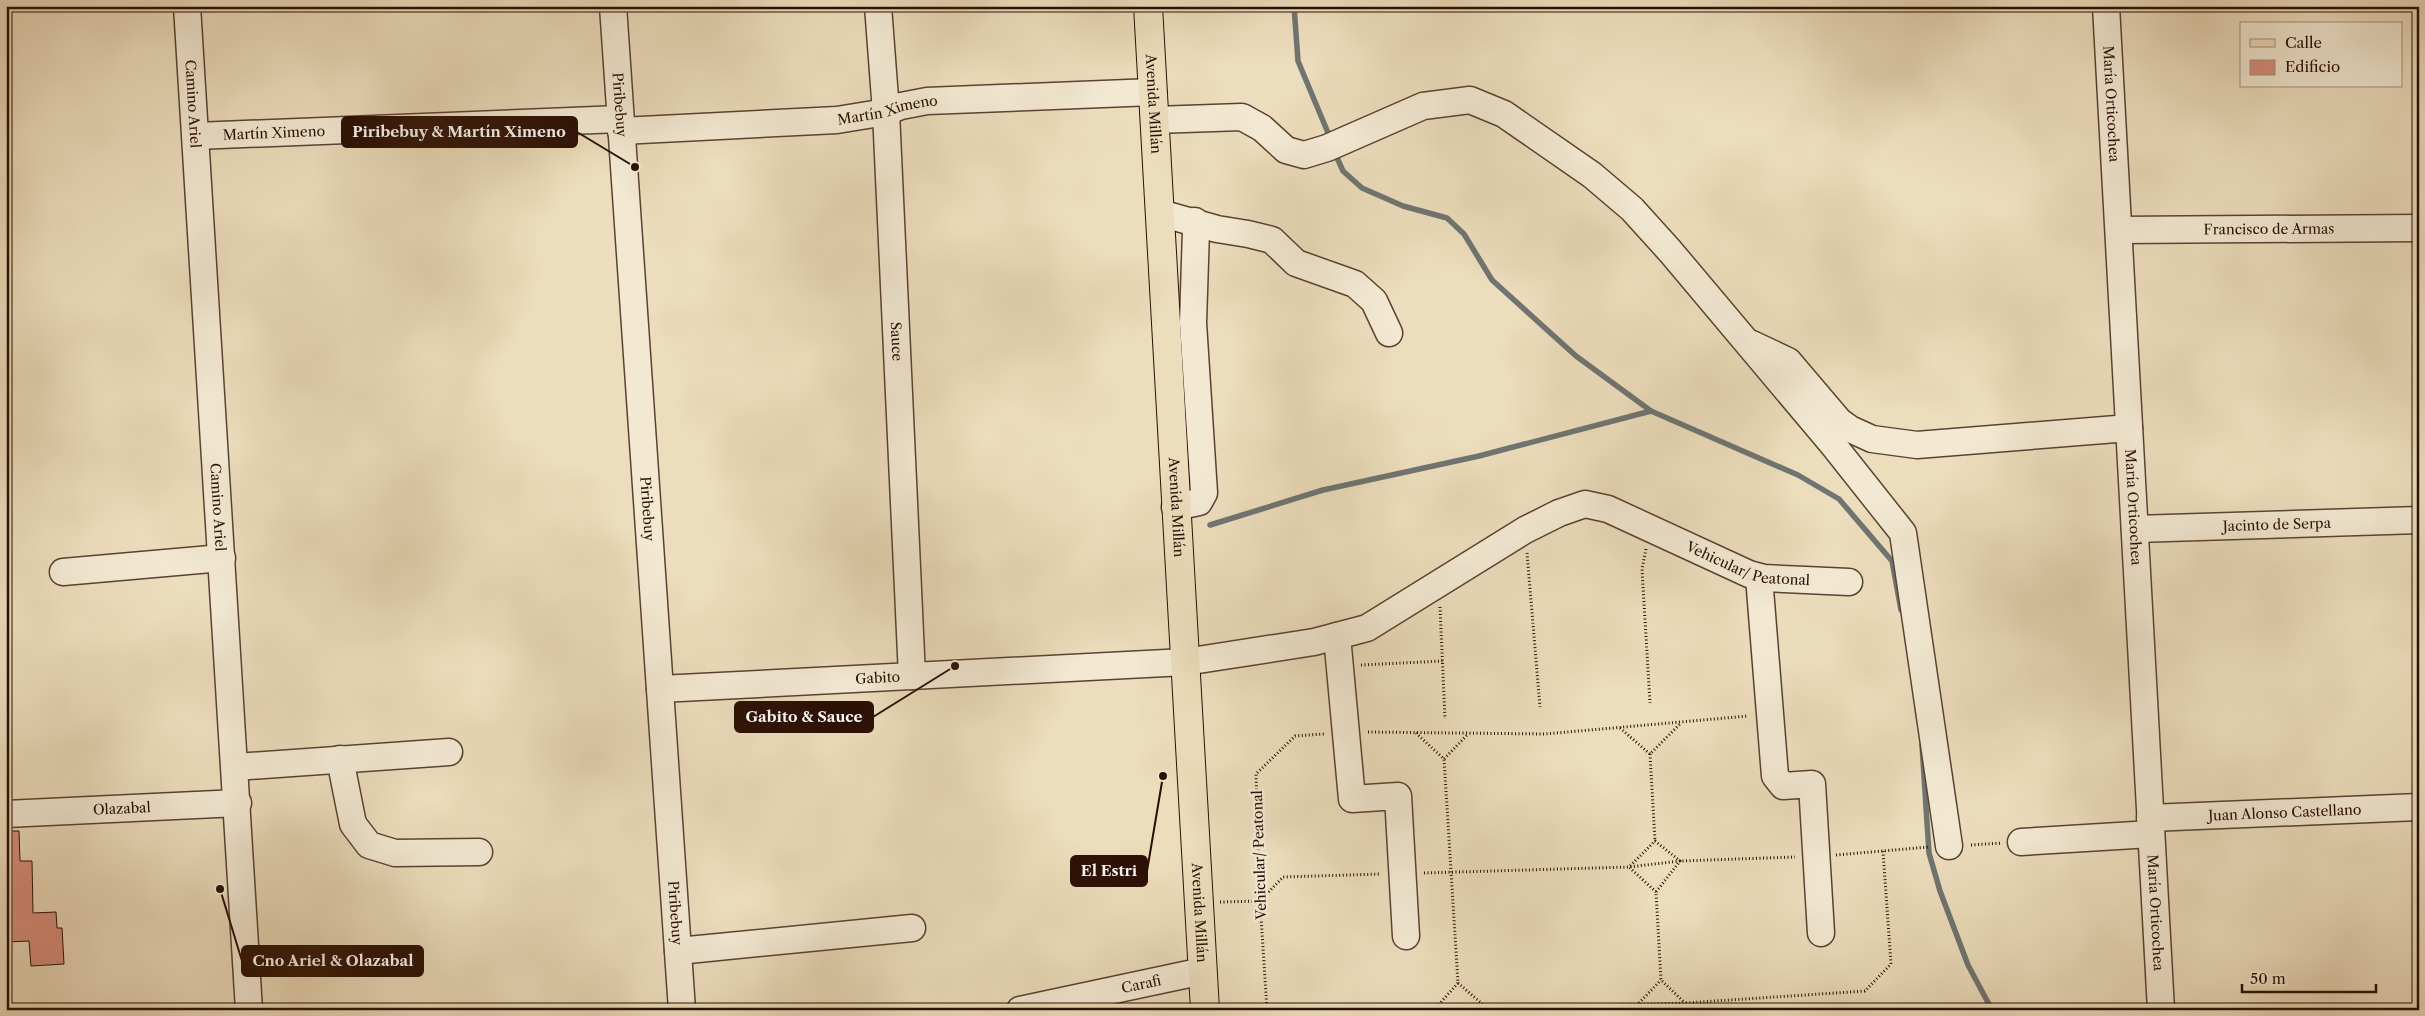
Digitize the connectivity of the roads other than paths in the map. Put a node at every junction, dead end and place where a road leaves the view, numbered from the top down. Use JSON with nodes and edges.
{"nodes":[{"id":1,"x":188,"y":6,"type":"edge"},
{"id":2,"x":612,"y":6,"type":"edge"},
{"id":3,"x":878,"y":6,"type":"edge"},
{"id":4,"x":1148,"y":6,"type":"edge"},
{"id":5,"x":2106,"y":6,"type":"edge"},
{"id":6,"x":1153,"y":92,"type":"junction"},
{"id":7,"x":886,"y":112,"type":"junction"},
{"id":8,"x":1154,"y":120,"type":"junction"},
{"id":9,"x":621,"y":125,"type":"junction"},
{"id":10,"x":196,"y":136,"type":"junction"},
{"id":11,"x":1160,"y":213,"type":"junction"},
{"id":12,"x":1195,"y":221,"type":"junction"},
{"id":13,"x":2419,"y":228,"type":"edge"},
{"id":14,"x":2119,"y":230,"type":"junction"},
{"id":15,"x":1389,"y":333,"type":"dead end"},
{"id":16,"x":1746,"y":342,"type":"junction"},
{"id":17,"x":2129,"y":428,"type":"junction"},
{"id":18,"x":1175,"y":507,"type":"junction"},
{"id":19,"x":2419,"y":520,"type":"edge"},
{"id":20,"x":2135,"y":529,"type":"junction"},
{"id":21,"x":222,"y":558,"type":"junction"},
{"id":22,"x":63,"y":572,"type":"dead end"},
{"id":23,"x":1759,"y":577,"type":"junction"},
{"id":24,"x":1849,"y":582,"type":"dead end"},
{"id":25,"x":1337,"y":636,"type":"junction"},
{"id":26,"x":1185,"y":662,"type":"junction"},
{"id":27,"x":912,"y":676,"type":"junction"},
{"id":28,"x":660,"y":689,"type":"junction"},
{"id":29,"x":449,"y":752,"type":"dead end"},
{"id":30,"x":340,"y":760,"type":"junction"},
{"id":31,"x":235,"y":767,"type":"junction"},
{"id":32,"x":238,"y":803,"type":"junction"},
{"id":33,"x":2419,"y":806,"type":"edge"},
{"id":34,"x":6,"y":814,"type":"edge"},
{"id":35,"x":2151,"y":826,"type":"junction"},
{"id":36,"x":2021,"y":842,"type":"road end"},
{"id":37,"x":1959,"y":846,"type":"road end"},
{"id":38,"x":479,"y":852,"type":"dead end"},
{"id":39,"x":912,"y":928,"type":"dead end"},
{"id":40,"x":1821,"y":933,"type":"dead end"},
{"id":41,"x":1406,"y":936,"type":"dead end"},
{"id":42,"x":678,"y":951,"type":"junction"},
{"id":43,"x":1203,"y":971,"type":"junction"},
{"id":44,"x":249,"y":1010,"type":"edge"},
{"id":45,"x":682,"y":1010,"type":"edge"},
{"id":46,"x":1020,"y":1010,"type":"edge"},
{"id":47,"x":1206,"y":1010,"type":"edge"},
{"id":48,"x":2161,"y":1010,"type":"edge"}],
"edges":[{"from":1,"to":10,"type":"street","name":"Camino Ariel"},
{"from":2,"to":9,"type":"street","name":"Piribebuy"},
{"from":3,"to":7,"type":"street","name":"Sauce"},
{"from":4,"to":6,"type":"main road","name":"Avenida Millán"},
{"from":5,"to":14,"type":"street","name":"María Orticochea"},
{"from":6,"to":7,"type":"street","name":"Martín Ximeno"},
{"from":6,"to":8,"type":"main road","name":"Avenida Millán"},
{"from":7,"to":9,"type":"street","name":"Martín Ximeno"},
{"from":7,"to":27,"type":"street","name":"Sauce"},
{"from":8,"to":11,"type":"main road","name":"Avenida Millán"},
{"from":8,"to":16,"type":"street"},
{"from":9,"to":10,"type":"street","name":"Martín Ximeno"},
{"from":9,"to":28,"type":"street","name":"Piribebuy"},
{"from":10,"to":21,"type":"street","name":"Camino Ariel"},
{"from":11,"to":12,"type":"street"},
{"from":11,"to":18,"type":"main road","name":"Avenida Millán"},
{"from":12,"to":15,"type":"street"},
{"from":12,"to":18,"type":"street"},
{"from":13,"to":14,"type":"street","name":"Francisco de Armas"},
{"from":14,"to":17,"type":"street","name":"María Orticochea"},
{"from":16,"to":17,"type":"street"},
{"from":16,"to":37,"type":"street"},
{"from":17,"to":20,"type":"street","name":"María Orticochea"},
{"from":18,"to":26,"type":"main road","name":"Avenida Millán"},
{"from":19,"to":20,"type":"street","name":"Jacinto de Serpa"},
{"from":20,"to":35,"type":"street","name":"María Orticochea"},
{"from":21,"to":22,"type":"street"},
{"from":21,"to":31,"type":"street","name":"Camino Ariel"},
{"from":23,"to":24,"type":"street","name":"Vehicular/ Peatonal"},
{"from":23,"to":25,"type":"street","name":"Vehicular/ Peatonal"},
{"from":23,"to":40,"type":"street"},
{"from":25,"to":26,"type":"street","name":"Vehicular/ Peatonal"},
{"from":25,"to":41,"type":"street"},
{"from":26,"to":27,"type":"street","name":"Gabito"},
{"from":26,"to":43,"type":"main road","name":"Avenida Millán"},
{"from":27,"to":28,"type":"street","name":"Gabito"},
{"from":28,"to":42,"type":"street","name":"Piribebuy"},
{"from":29,"to":30,"type":"street"},
{"from":30,"to":31,"type":"street"},
{"from":30,"to":38,"type":"street"},
{"from":31,"to":32,"type":"street","name":"Camino Ariel"},
{"from":32,"to":34,"type":"street","name":"Olazabal"},
{"from":32,"to":44,"type":"street","name":"Camino Ariel"},
{"from":33,"to":35,"type":"street","name":"Juan Alonso Castellano"},
{"from":35,"to":36,"type":"street","name":"Juan Alonso Castellano"},
{"from":35,"to":48,"type":"street","name":"María Orticochea"},
{"from":39,"to":42,"type":"street"},
{"from":42,"to":45,"type":"street","name":"Piribebuy"},
{"from":43,"to":46,"type":"street","name":"Carafi"},
{"from":43,"to":47,"type":"main road","name":"Avenida Millán"}]}
